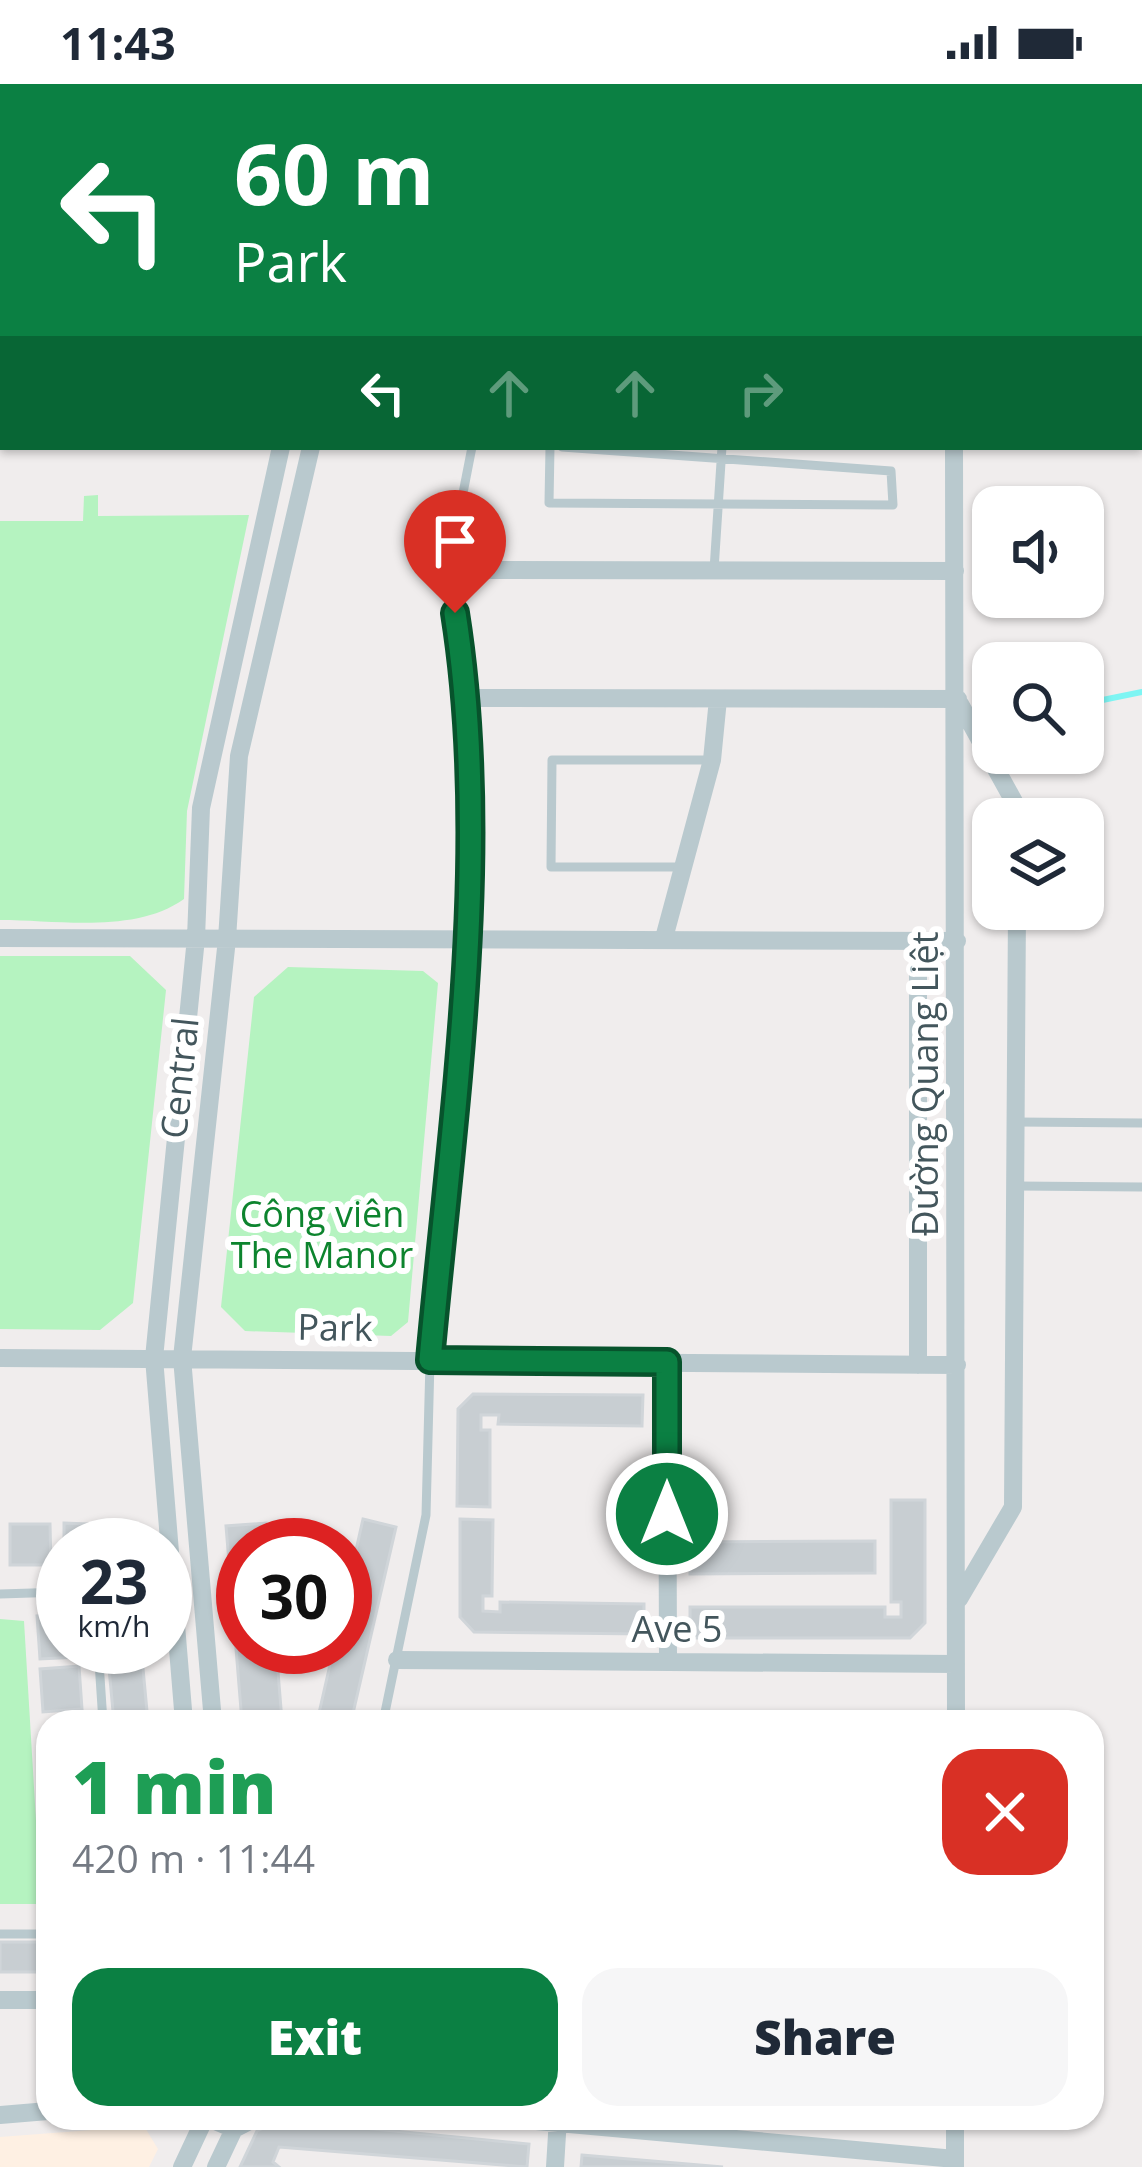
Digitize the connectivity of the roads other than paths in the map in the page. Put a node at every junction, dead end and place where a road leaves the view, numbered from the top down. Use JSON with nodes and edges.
{"nodes":[{"id":1,"x":280,"y":450,"type":"edge"},
{"id":2,"x":310,"y":450,"type":"edge"},
{"id":3,"x":471,"y":450,"type":"edge"},
{"id":4,"x":550,"y":450,"type":"edge"},
{"id":5,"x":642,"y":450,"type":"edge"},
{"id":6,"x":954,"y":450,"type":"edge"},
{"id":7,"x":721,"y":453,"type":"edge"},
{"id":8,"x":718,"y":505,"type":"junction"},
{"id":9,"x":448,"y":570,"type":"junction"},
{"id":10,"x":714,"y":570,"type":"junction"},
{"id":11,"x":955,"y":571,"type":"junction"},
{"id":12,"x":468,"y":698,"type":"junction"},
{"id":13,"x":718,"y":699,"type":"junction"},
{"id":14,"x":958,"y":700,"type":"junction"},
{"id":15,"x":712,"y":760,"type":"junction"},
{"id":16,"x":1012,"y":798,"type":"edge"},
{"id":17,"x":679,"y":867,"type":"junction"},
{"id":18,"x":1017,"y":930,"type":"edge"},
{"id":19,"x":466,"y":937,"type":"junction"},
{"id":20,"x":0,"y":938,"type":"edge"},
{"id":21,"x":196,"y":938,"type":"junction"},
{"id":22,"x":664,"y":938,"type":"junction"},
{"id":23,"x":227,"y":939,"type":"junction"},
{"id":24,"x":918,"y":940,"type":"junction"},
{"id":25,"x":957,"y":940,"type":"junction"},
{"id":26,"x":1015,"y":1122,"type":"junction"},
{"id":27,"x":1142,"y":1123,"type":"edge"},
{"id":28,"x":1015,"y":1186,"type":"junction"},
{"id":29,"x":1142,"y":1187,"type":"edge"},
{"id":30,"x":0,"y":1358,"type":"edge"},
{"id":31,"x":154,"y":1358,"type":"junction"},
{"id":32,"x":182,"y":1358,"type":"junction"},
{"id":33,"x":430,"y":1360,"type":"junction"},
{"id":34,"x":667,"y":1362,"type":"junction"},
{"id":35,"x":919,"y":1364,"type":"junction"},
{"id":36,"x":957,"y":1365,"type":"junction"},
{"id":37,"x":36,"y":1593,"type":"edge"},
{"id":38,"x":0,"y":1594,"type":"edge"},
{"id":39,"x":957,"y":1604,"type":"junction"},
{"id":40,"x":398,"y":1660,"type":"junction"},
{"id":41,"x":668,"y":1660,"type":"junction"},
{"id":42,"x":956,"y":1664,"type":"junction"},
{"id":43,"x":100,"y":1674,"type":"edge"},
{"id":44,"x":102,"y":1710,"type":"edge"},
{"id":45,"x":183,"y":1710,"type":"edge"},
{"id":46,"x":212,"y":1710,"type":"edge"},
{"id":47,"x":386,"y":1710,"type":"edge"},
{"id":48,"x":956,"y":1710,"type":"edge"},
{"id":49,"x":0,"y":1934,"type":"edge"},
{"id":50,"x":36,"y":1934,"type":"edge"},
{"id":51,"x":0,"y":2000,"type":"edge"},
{"id":52,"x":36,"y":2000,"type":"edge"},
{"id":53,"x":36,"y":2112,"type":"edge"},
{"id":54,"x":0,"y":2114,"type":"edge"},
{"id":55,"x":201,"y":2130,"type":"edge"},
{"id":56,"x":234,"y":2130,"type":"edge"},
{"id":57,"x":557,"y":2130,"type":"edge"},
{"id":58,"x":650,"y":2130,"type":"edge"},
{"id":59,"x":955,"y":2130,"type":"edge"},
{"id":60,"x":955,"y":2163,"type":"edge"},
{"id":61,"x":182,"y":2167,"type":"edge"},
{"id":62,"x":216,"y":2167,"type":"edge"},
{"id":63,"x":555,"y":2167,"type":"edge"}],
"edges":[{"from":1,"to":21,"type":"street","name":"Central"},
{"from":2,"to":23,"type":"street","name":"Central"},
{"from":3,"to":9,"type":"lane"},
{"from":4,"to":8,"type":"lane"},
{"from":5,"to":7,"type":"lane"},
{"from":6,"to":11,"type":"street","name":"Đường Quang Liệt"},
{"from":7,"to":8,"type":"lane"},
{"from":7,"to":8,"type":"lane"},
{"from":8,"to":10,"type":"lane"},
{"from":9,"to":10,"type":"street"},
{"from":9,"to":12,"type":"lane"},
{"from":10,"to":11,"type":"street"},
{"from":11,"to":14,"type":"street","name":"Đường Quang Liệt"},
{"from":12,"to":13,"type":"street"},
{"from":12,"to":19,"type":"lane"},
{"from":13,"to":14,"type":"street"},
{"from":13,"to":15,"type":"street"},
{"from":14,"to":16,"type":"street"},
{"from":14,"to":25,"type":"street","name":"Đường Quang Liệt"},
{"from":15,"to":17,"type":"street"},
{"from":15,"to":17,"type":"lane"},
{"from":17,"to":22,"type":"street"},
{"from":18,"to":26,"type":"street"},
{"from":19,"to":22,"type":"street"},
{"from":19,"to":23,"type":"street"},
{"from":19,"to":33,"type":"lane"},
{"from":20,"to":21,"type":"street"},
{"from":21,"to":23,"type":"street"},
{"from":21,"to":31,"type":"street","name":"Central"},
{"from":22,"to":24,"type":"street"},
{"from":23,"to":32,"type":"street","name":"Central"},
{"from":24,"to":25,"type":"street"},
{"from":24,"to":35,"type":"street"},
{"from":25,"to":36,"type":"street","name":"Đường Quang Liệt"},
{"from":26,"to":27,"type":"lane"},
{"from":26,"to":28,"type":"street"},
{"from":28,"to":29,"type":"lane"},
{"from":28,"to":39,"type":"street"},
{"from":30,"to":31,"type":"street","name":"Park"},
{"from":31,"to":32,"type":"street","name":"Park"},
{"from":31,"to":45,"type":"street","name":"Central"},
{"from":32,"to":33,"type":"street","name":"Park"},
{"from":32,"to":46,"type":"street","name":"Central"},
{"from":33,"to":34,"type":"street","name":"Park"},
{"from":33,"to":40,"type":"lane"},
{"from":34,"to":35,"type":"street","name":"Park"},
{"from":34,"to":41,"type":"street"},
{"from":35,"to":36,"type":"street","name":"Park"},
{"from":36,"to":39,"type":"street","name":"Đường Quang Liệt"},
{"from":37,"to":38,"type":"lane"},
{"from":39,"to":42,"type":"street","name":"Đường Quang Liệt"},
{"from":40,"to":41,"type":"street","name":"Ave 5"},
{"from":40,"to":47,"type":"lane"},
{"from":41,"to":42,"type":"street","name":"Ave 5"},
{"from":42,"to":48,"type":"street","name":"Đường Quang Liệt"},
{"from":43,"to":44,"type":"lane"},
{"from":49,"to":50,"type":"lane"},
{"from":51,"to":52,"type":"street"},
{"from":53,"to":54,"type":"street"},
{"from":55,"to":61,"type":"street"},
{"from":56,"to":62,"type":"street"},
{"from":57,"to":63,"type":"street"},
{"from":58,"to":60,"type":"street"},
{"from":59,"to":60,"type":"street"}]}
